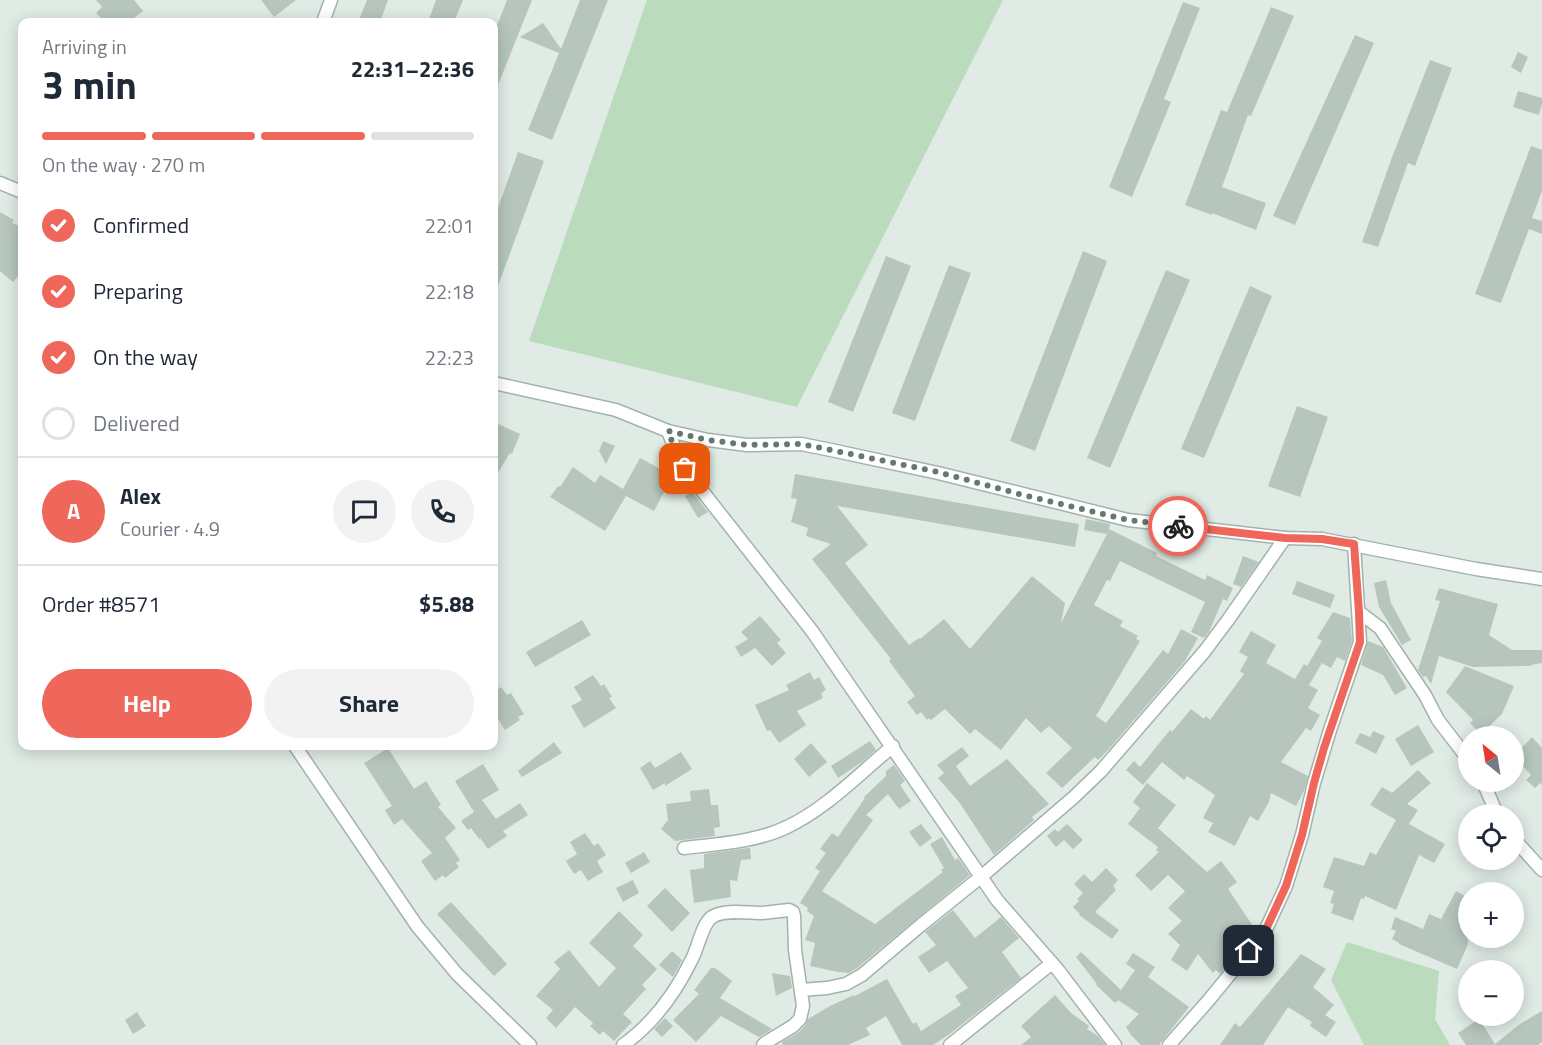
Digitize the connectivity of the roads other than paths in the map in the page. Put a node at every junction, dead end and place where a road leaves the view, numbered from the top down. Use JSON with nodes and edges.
{"nodes":[{"id":1,"x":331,"y":0,"type":"edge"},
{"id":2,"x":324,"y":18,"type":"edge"},
{"id":3,"x":0,"y":183,"type":"edge"},
{"id":4,"x":18,"y":190,"type":"edge"},
{"id":5,"x":498,"y":383,"type":"edge"},
{"id":6,"x":668,"y":431,"type":"junction"},
{"id":7,"x":1285,"y":538,"type":"junction"},
{"id":8,"x":1354,"y":544,"type":"junction"},
{"id":9,"x":1542,"y":579,"type":"edge"},
{"id":10,"x":1359,"y":612,"type":"junction"},
{"id":11,"x":893,"y":746,"type":"junction"},
{"id":12,"x":1458,"y":746,"type":"edge"},
{"id":13,"x":298,"y":750,"type":"edge"},
{"id":14,"x":684,"y":848,"type":"dead end"},
{"id":15,"x":1524,"y":850,"type":"edge"},
{"id":16,"x":1542,"y":870,"type":"edge"},
{"id":17,"x":982,"y":876,"type":"junction"},
{"id":18,"x":1052,"y":963,"type":"junction"},
{"id":19,"x":801,"y":990,"type":"junction"},
{"id":20,"x":530,"y":1045,"type":"edge"},
{"id":21,"x":623,"y":1045,"type":"edge"},
{"id":22,"x":763,"y":1045,"type":"edge"},
{"id":23,"x":950,"y":1045,"type":"edge"},
{"id":24,"x":1115,"y":1045,"type":"edge"},
{"id":25,"x":1168,"y":1045,"type":"edge"}],
"edges":[{"from":1,"to":2,"type":"street"},
{"from":3,"to":4,"type":"street"},
{"from":5,"to":6,"type":"street"},
{"from":6,"to":7,"type":"street"},
{"from":6,"to":11,"type":"street"},
{"from":7,"to":8,"type":"street"},
{"from":7,"to":17,"type":"street"},
{"from":8,"to":9,"type":"street"},
{"from":8,"to":10,"type":"street"},
{"from":10,"to":12,"type":"street"},
{"from":10,"to":25,"type":"street"},
{"from":11,"to":14,"type":"street"},
{"from":11,"to":17,"type":"street"},
{"from":13,"to":20,"type":"street"},
{"from":15,"to":16,"type":"street"},
{"from":17,"to":18,"type":"street"},
{"from":17,"to":19,"type":"street"},
{"from":18,"to":23,"type":"street"},
{"from":18,"to":24,"type":"street"},
{"from":19,"to":21,"type":"street"},
{"from":19,"to":22,"type":"street"}]}
